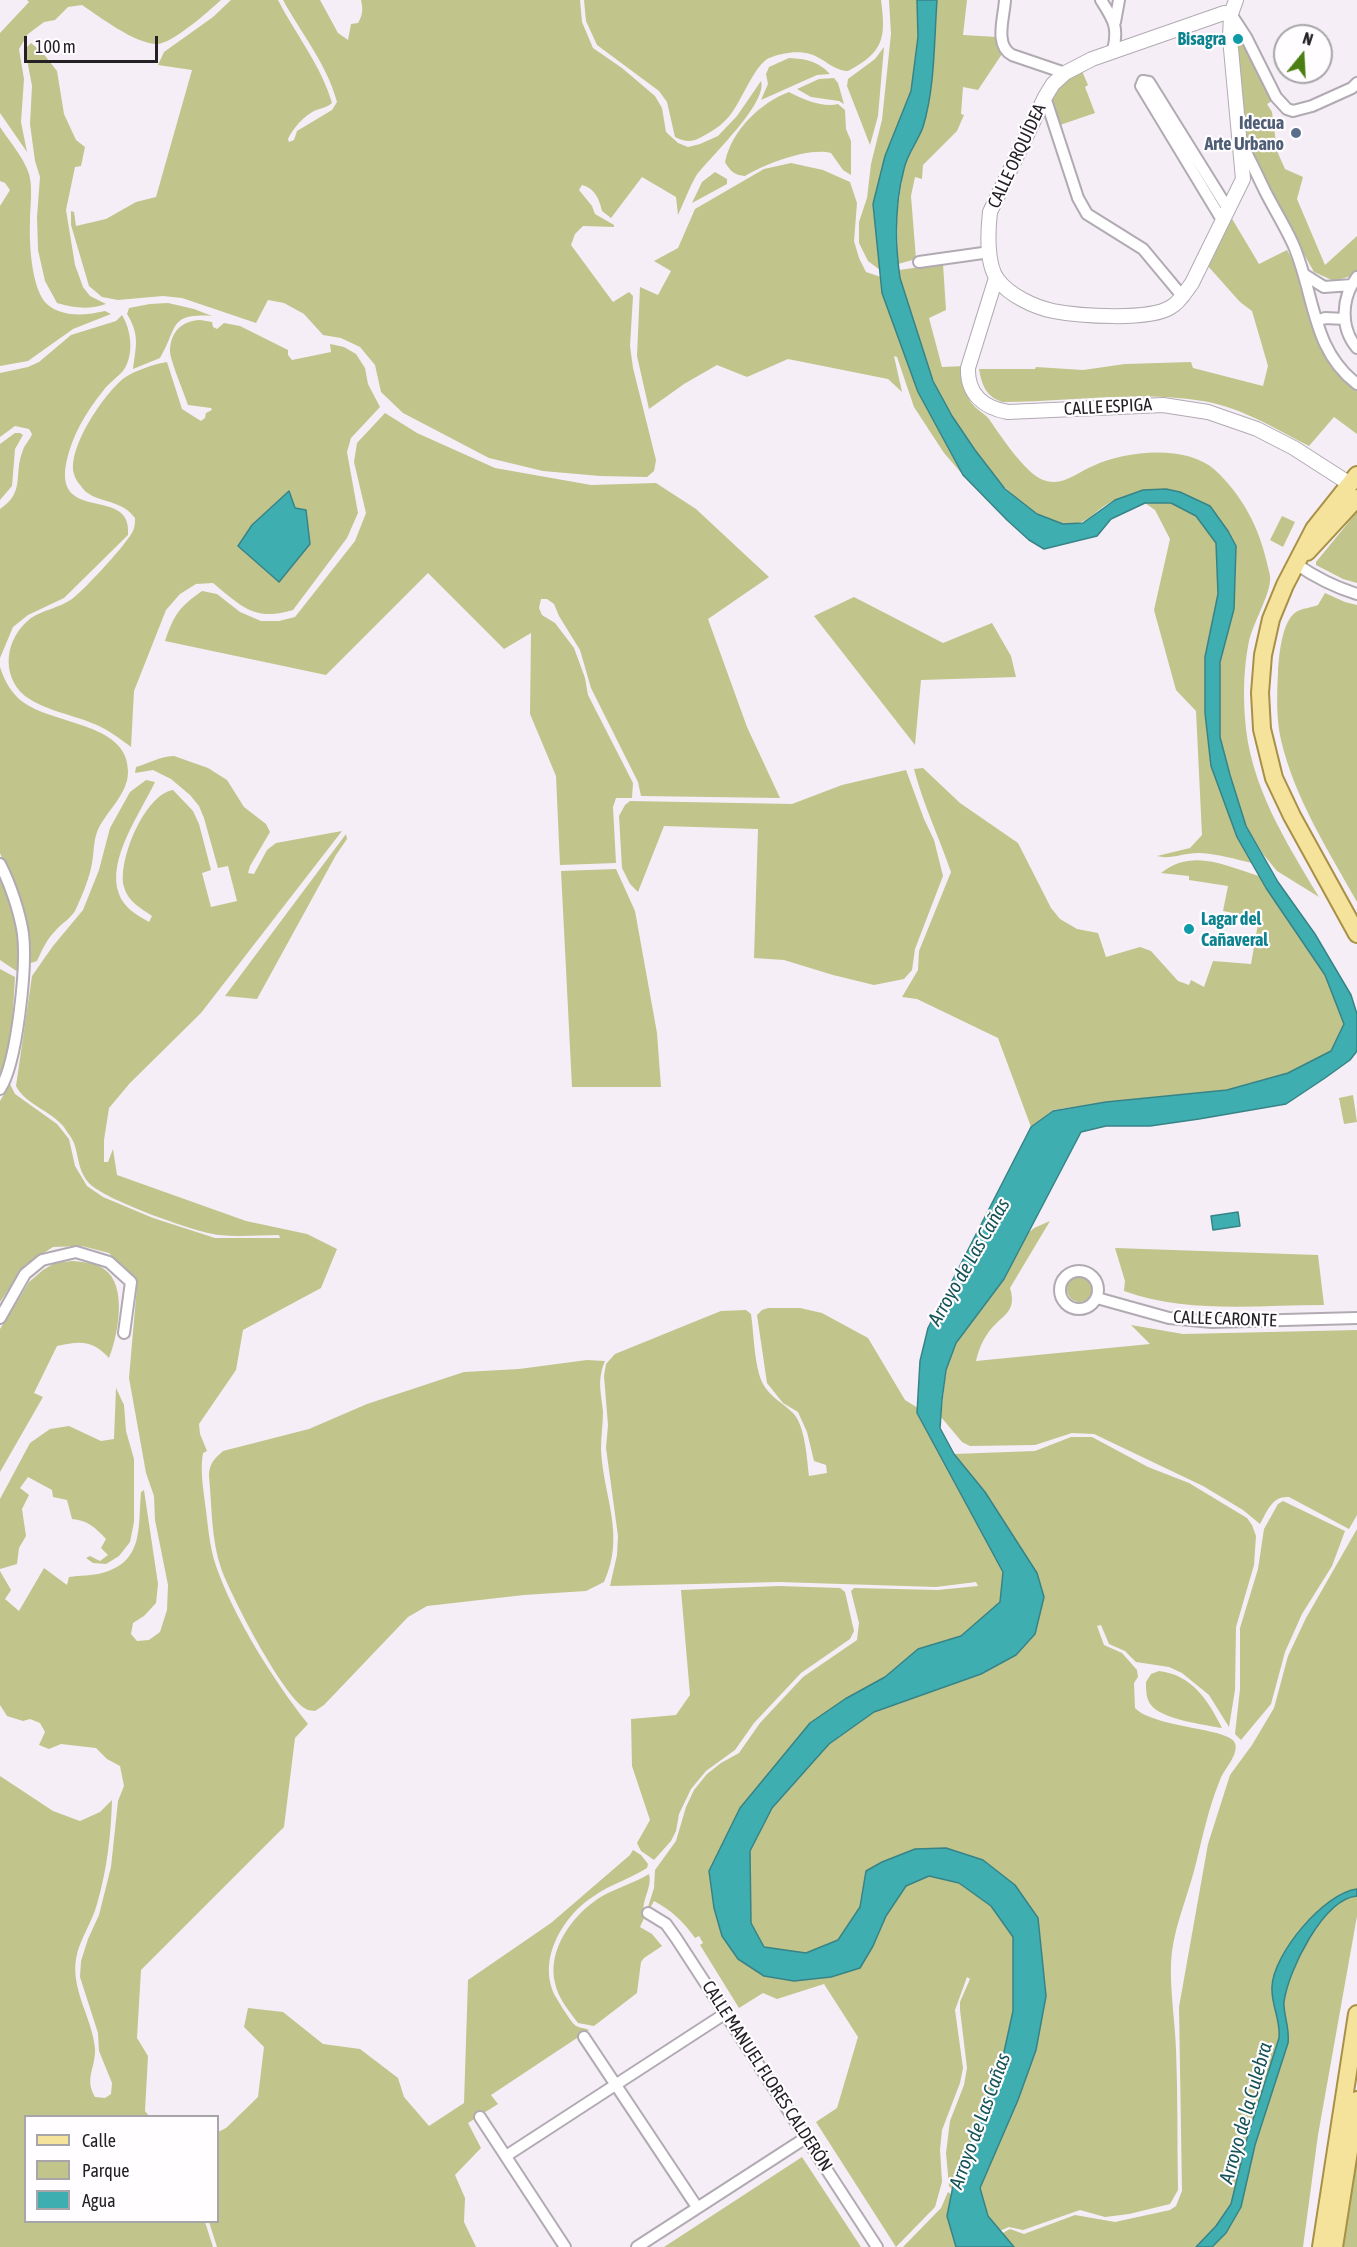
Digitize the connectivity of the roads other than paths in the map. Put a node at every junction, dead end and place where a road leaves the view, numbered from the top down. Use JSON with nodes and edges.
{"nodes":[{"id":1,"x":1005,"y":0,"type":"edge"},
{"id":2,"x":1101,"y":0,"type":"edge"},
{"id":3,"x":1119,"y":0,"type":"edge"},
{"id":4,"x":1236,"y":0,"type":"edge"},
{"id":5,"x":1231,"y":14,"type":"junction"},
{"id":6,"x":1114,"y":22,"type":"junction"},
{"id":7,"x":1113,"y":50,"type":"junction"},
{"id":8,"x":1065,"y":73,"type":"junction"},
{"id":9,"x":1357,"y":83,"type":"edge"},
{"id":10,"x":1045,"y":97,"type":"junction"},
{"id":11,"x":1240,"y":142,"type":"junction"},
{"id":12,"x":1258,"y":176,"type":"junction"},
{"id":13,"x":1243,"y":179,"type":"junction"},
{"id":14,"x":1225,"y":214,"type":"junction"},
{"id":15,"x":990,"y":252,"type":"junction"},
{"id":16,"x":919,"y":262,"type":"dead end"},
{"id":17,"x":1305,"y":275,"type":"junction"},
{"id":18,"x":996,"y":278,"type":"junction"},
{"id":19,"x":1354,"y":281,"type":"edge"},
{"id":20,"x":1324,"y":287,"type":"junction"},
{"id":21,"x":1311,"y":294,"type":"junction"},
{"id":22,"x":1183,"y":297,"type":"junction"},
{"id":23,"x":1345,"y":319,"type":"junction"},
{"id":24,"x":1317,"y":321,"type":"junction"},
{"id":25,"x":1357,"y":348,"type":"edge"},
{"id":26,"x":1357,"y":384,"type":"edge"},
{"id":27,"x":1355,"y":486,"type":"edge"},
{"id":28,"x":1296,"y":564,"type":"junction"},
{"id":29,"x":1357,"y":594,"type":"edge"},
{"id":30,"x":0,"y":864,"type":"edge"},
{"id":31,"x":1357,"y":934,"type":"edge"},
{"id":32,"x":0,"y":1089,"type":"edge"},
{"id":33,"x":1097,"y":1298,"type":"dead end"},
{"id":34,"x":0,"y":1318,"type":"edge"},
{"id":35,"x":1357,"y":1318,"type":"edge"},
{"id":36,"x":124,"y":1333,"type":"dead end"},
{"id":37,"x":648,"y":1913,"type":"dead end"},
{"id":38,"x":726,"y":2013,"type":"junction"},
{"id":39,"x":1357,"y":2014,"type":"edge"},
{"id":40,"x":584,"y":2037,"type":"dead end"},
{"id":41,"x":616,"y":2085,"type":"junction"},
{"id":42,"x":1357,"y":2100,"type":"edge"},
{"id":43,"x":480,"y":2117,"type":"dead end"},
{"id":44,"x":807,"y":2137,"type":"junction"},
{"id":45,"x":506,"y":2156,"type":"junction"},
{"id":46,"x":697,"y":2207,"type":"junction"},
{"id":47,"x":565,"y":2247,"type":"edge"},
{"id":48,"x":637,"y":2247,"type":"edge"},
{"id":49,"x":878,"y":2247,"type":"edge"},
{"id":50,"x":1320,"y":2247,"type":"edge"},
{"id":51,"x":1334,"y":2247,"type":"edge"}],
"edges":[{"from":1,"to":8,"type":"street"},
{"from":2,"to":6,"type":"street"},
{"from":3,"to":6,"type":"street"},
{"from":4,"to":5,"type":"street"},
{"from":5,"to":7,"type":"street","name":"CALLE ORQUÍDEA"},
{"from":5,"to":9,"type":"street"},
{"from":5,"to":11,"type":"street"},
{"from":6,"to":7,"type":"street"},
{"from":7,"to":8,"type":"street","name":"CALLE ORQUÍDEA"},
{"from":8,"to":10,"type":"street","name":"CALLE ORQUÍDEA"},
{"from":10,"to":15,"type":"street","name":"CALLE ORQUÍDEA"},
{"from":10,"to":22,"type":"street"},
{"from":11,"to":12,"type":"street"},
{"from":11,"to":13,"type":"street"},
{"from":12,"to":13,"type":"street"},
{"from":12,"to":17,"type":"street"},
{"from":13,"to":14,"type":"street"},
{"from":14,"to":14,"type":"street"},
{"from":14,"to":22,"type":"street"},
{"from":15,"to":16,"type":"street"},
{"from":15,"to":18,"type":"street","name":"CALLE ORQUÍDEA"},
{"from":17,"to":20,"type":"street"},
{"from":17,"to":21,"type":"street"},
{"from":18,"to":22,"type":"street"},
{"from":18,"to":27,"type":"street","name":"CALLE ESPIGA"},
{"from":19,"to":20,"type":"street"},
{"from":19,"to":23,"type":"street"},
{"from":20,"to":21,"type":"street"},
{"from":21,"to":24,"type":"street"},
{"from":23,"to":24,"type":"street"},
{"from":23,"to":25,"type":"street"},
{"from":24,"to":26,"type":"street"},
{"from":27,"to":28,"type":"main road"},
{"from":27,"to":28,"type":"main road"},
{"from":28,"to":29,"type":"street"},
{"from":28,"to":31,"type":"main road"},
{"from":30,"to":32,"type":"street"},
{"from":33,"to":35,"type":"street","name":"CALLE CARONTE"},
{"from":34,"to":36,"type":"street"},
{"from":37,"to":38,"type":"street","name":"CALLE MANUEL FLORES CALDERÓN"},
{"from":38,"to":41,"type":"street"},
{"from":38,"to":44,"type":"street","name":"CALLE MANUEL FLORES CALDERÓN"},
{"from":39,"to":50,"type":"main road"},
{"from":40,"to":41,"type":"street"},
{"from":41,"to":45,"type":"street"},
{"from":41,"to":46,"type":"street"},
{"from":42,"to":51,"type":"main road"},
{"from":43,"to":45,"type":"street"},
{"from":44,"to":46,"type":"street"},
{"from":44,"to":49,"type":"street","name":"CALLE MANUEL FLORES CALDERÓN"},
{"from":45,"to":47,"type":"street"},
{"from":46,"to":48,"type":"street"}]}
